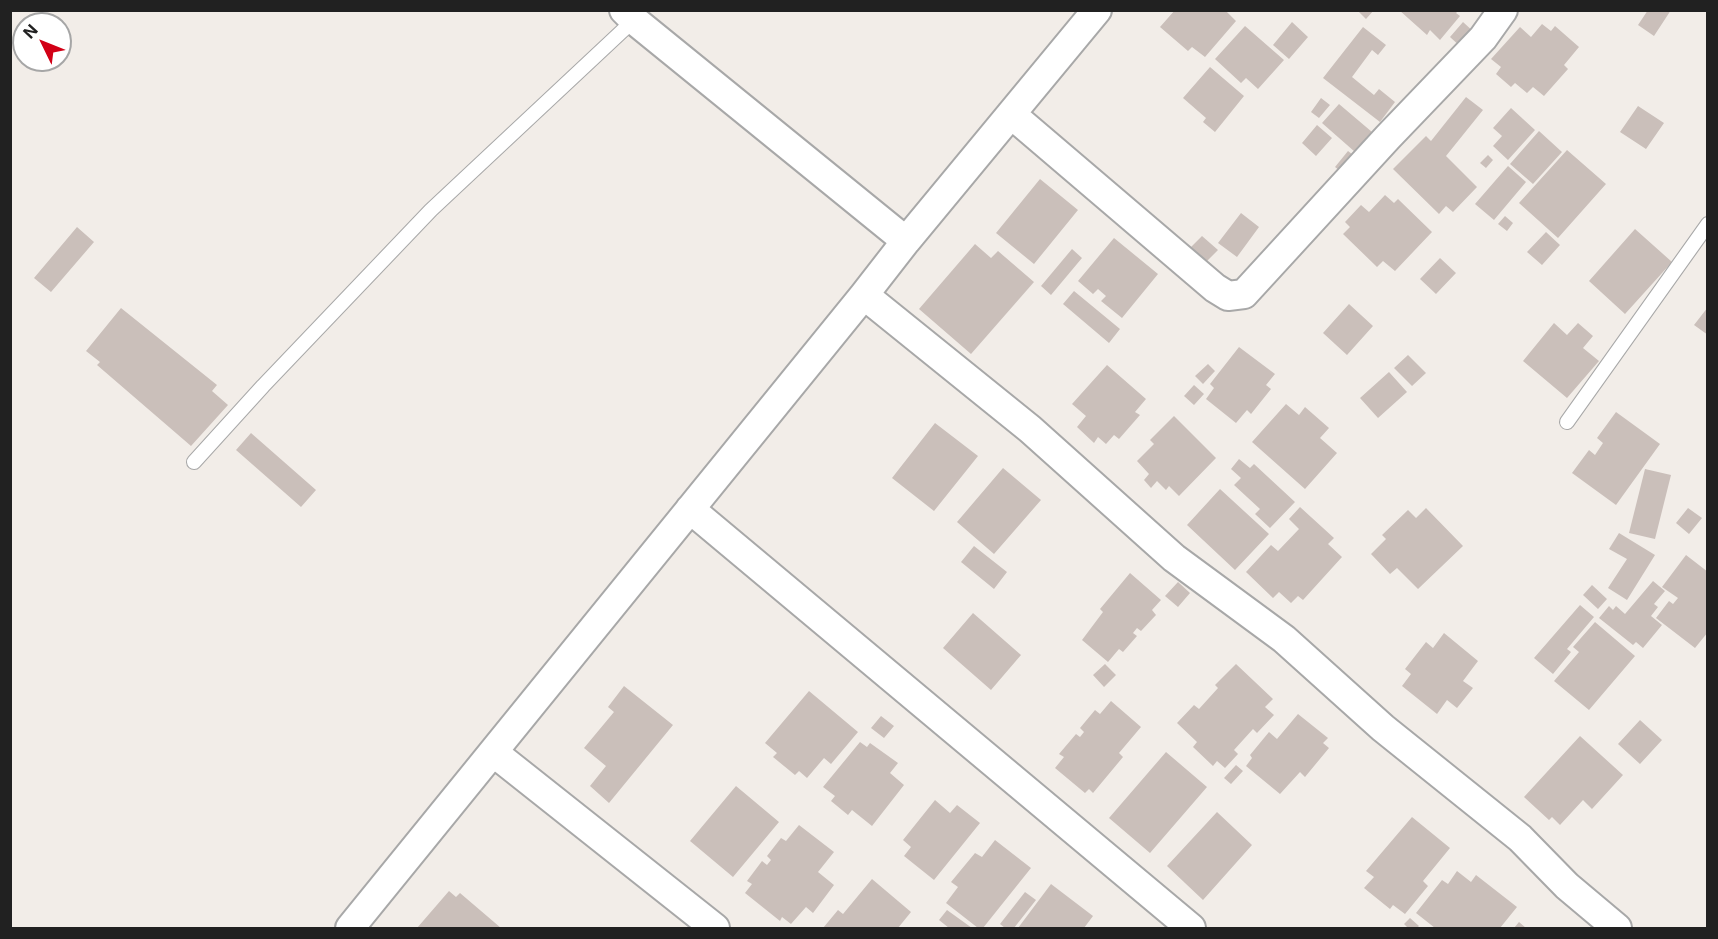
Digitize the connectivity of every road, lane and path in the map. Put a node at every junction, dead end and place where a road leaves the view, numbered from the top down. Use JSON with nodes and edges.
{"nodes":[{"id":1,"x":1096,"y":10,"type":"edge"},
{"id":2,"x":1503,"y":10,"type":"edge"},
{"id":3,"x":629,"y":15,"type":"edge"},
{"id":4,"x":1011,"y":114,"type":"junction"},
{"id":5,"x":1707,"y":224,"type":"edge"},
{"id":6,"x":906,"y":240,"type":"junction"},
{"id":7,"x":864,"y":295,"type":"junction"},
{"id":8,"x":1567,"y":422,"type":"dead end"},
{"id":9,"x":194,"y":462,"type":"dead end"},
{"id":10,"x":690,"y":509,"type":"junction"},
{"id":11,"x":493,"y":752,"type":"junction"},
{"id":12,"x":350,"y":928,"type":"edge"},
{"id":13,"x":715,"y":928,"type":"edge"},
{"id":14,"x":1191,"y":928,"type":"edge"},
{"id":15,"x":1617,"y":928,"type":"edge"}],
"edges":[{"from":1,"to":4,"type":"street"},
{"from":2,"to":4,"type":"street"},
{"from":3,"to":6,"type":"street"},
{"from":3,"to":9,"type":"lane"},
{"from":4,"to":6,"type":"street"},
{"from":5,"to":8,"type":"lane"},
{"from":6,"to":7,"type":"street"},
{"from":7,"to":10,"type":"street"},
{"from":7,"to":15,"type":"street"},
{"from":10,"to":11,"type":"street"},
{"from":10,"to":14,"type":"street"},
{"from":11,"to":12,"type":"street"},
{"from":11,"to":13,"type":"street"}]}
